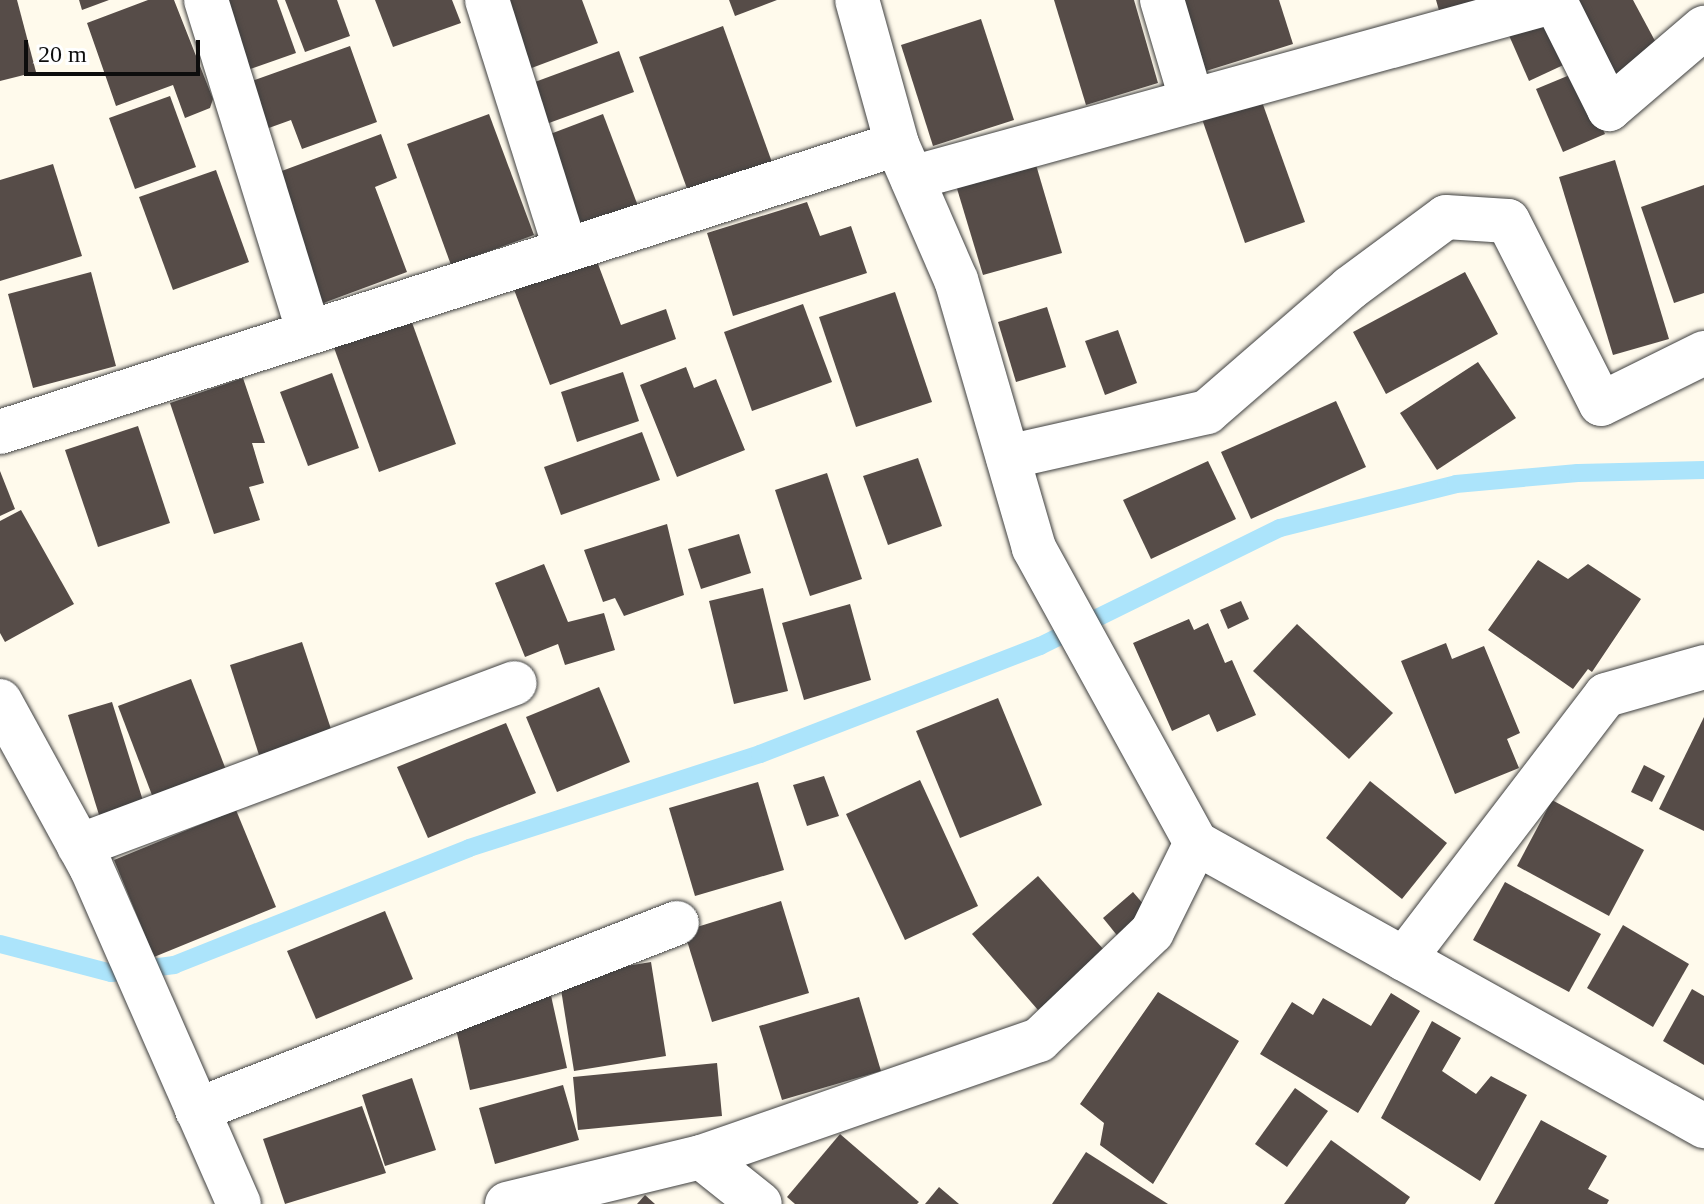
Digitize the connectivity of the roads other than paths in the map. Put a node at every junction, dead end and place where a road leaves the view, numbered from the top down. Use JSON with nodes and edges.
{"nodes":[{"id":1,"x":206,"y":0,"type":"edge"},
{"id":2,"x":487,"y":0,"type":"edge"},
{"id":3,"x":857,"y":0,"type":"edge"},
{"id":4,"x":1162,"y":0,"type":"edge"},
{"id":5,"x":1704,"y":28,"type":"edge"},
{"id":6,"x":1192,"y":101,"type":"junction"},
{"id":7,"x":905,"y":161,"type":"junction"},
{"id":8,"x":566,"y":250,"type":"junction"},
{"id":9,"x":309,"y":332,"type":"junction"},
{"id":10,"x":1704,"y":353,"type":"edge"},
{"id":11,"x":0,"y":432,"type":"edge"},
{"id":12,"x":1008,"y":457,"type":"junction"},
{"id":13,"x":1704,"y":667,"type":"edge"},
{"id":14,"x":514,"y":683,"type":"dead end"},
{"id":15,"x":0,"y":701,"type":"edge"},
{"id":16,"x":16,"y":759,"type":"edge"},
{"id":17,"x":1196,"y":843,"type":"junction"},
{"id":18,"x":79,"y":846,"type":"junction"},
{"id":19,"x":677,"y":923,"type":"dead end"},
{"id":20,"x":1404,"y":959,"type":"junction"},
{"id":21,"x":197,"y":1110,"type":"junction"},
{"id":22,"x":1704,"y":1126,"type":"edge"},
{"id":23,"x":701,"y":1157,"type":"junction"},
{"id":24,"x":239,"y":1204,"type":"edge"},
{"id":25,"x":507,"y":1204,"type":"edge"},
{"id":26,"x":760,"y":1204,"type":"edge"}],
"edges":[{"from":1,"to":9,"type":"street"},
{"from":2,"to":8,"type":"street"},
{"from":3,"to":7,"type":"street"},
{"from":4,"to":6,"type":"street"},
{"from":5,"to":6,"type":"street"},
{"from":6,"to":7,"type":"street"},
{"from":7,"to":8,"type":"street"},
{"from":7,"to":12,"type":"street"},
{"from":8,"to":9,"type":"street"},
{"from":9,"to":11,"type":"street"},
{"from":10,"to":12,"type":"street"},
{"from":12,"to":17,"type":"street"},
{"from":13,"to":20,"type":"street"},
{"from":14,"to":18,"type":"street"},
{"from":15,"to":16,"type":"street"},
{"from":16,"to":18,"type":"street"},
{"from":17,"to":20,"type":"street"},
{"from":17,"to":23,"type":"street"},
{"from":18,"to":21,"type":"street"},
{"from":19,"to":21,"type":"street"},
{"from":20,"to":22,"type":"street"},
{"from":21,"to":24,"type":"street"},
{"from":23,"to":25,"type":"street"},
{"from":23,"to":26,"type":"street"}]}
